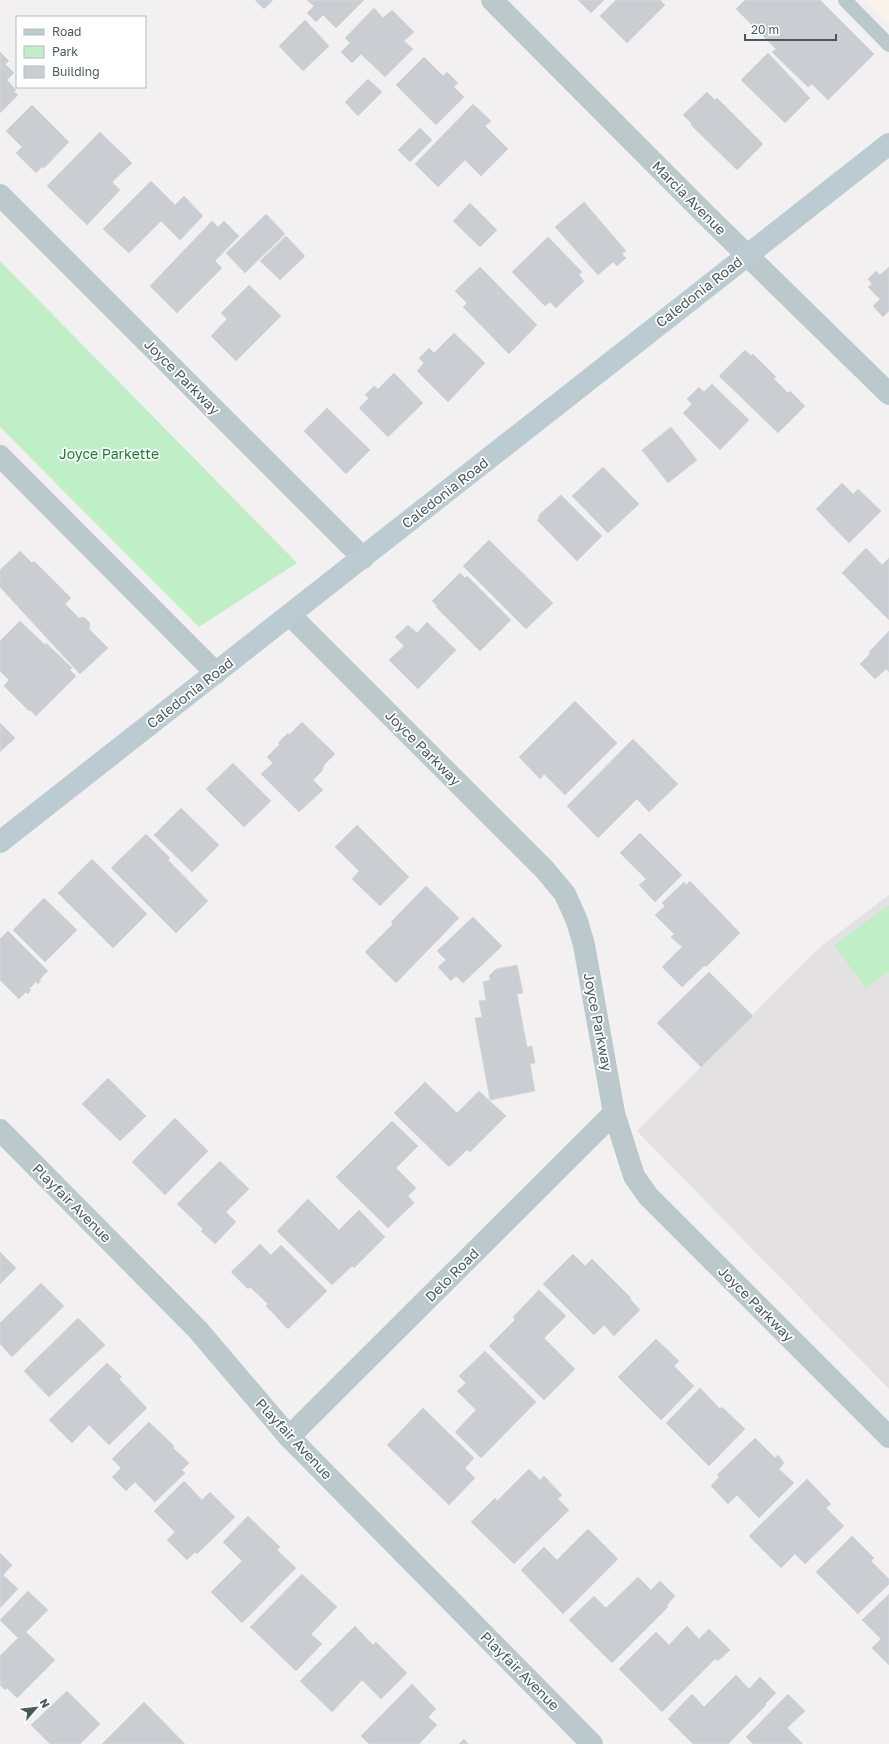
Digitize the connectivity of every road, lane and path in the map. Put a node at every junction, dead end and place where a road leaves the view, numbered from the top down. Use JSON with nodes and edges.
{"nodes":[{"id":1,"x":492,"y":0,"type":"edge"},
{"id":2,"x":844,"y":0,"type":"edge"},
{"id":3,"x":889,"y":45,"type":"edge"},
{"id":4,"x":889,"y":144,"type":"edge"},
{"id":5,"x":0,"y":195,"type":"edge"},
{"id":6,"x":746,"y":255,"type":"junction"},
{"id":7,"x":889,"y":394,"type":"edge"},
{"id":8,"x":0,"y":456,"type":"edge"},
{"id":9,"x":363,"y":558,"type":"junction"},
{"id":10,"x":290,"y":615,"type":"junction"},
{"id":11,"x":216,"y":673,"type":"junction"},
{"id":12,"x":0,"y":842,"type":"edge"},
{"id":13,"x":614,"y":1113,"type":"junction"},
{"id":14,"x":0,"y":1130,"type":"edge"},
{"id":15,"x":289,"y":1437,"type":"junction"},
{"id":16,"x":889,"y":1437,"type":"edge"},
{"id":17,"x":592,"y":1744,"type":"edge"}],
"edges":[{"from":1,"to":6,"type":"street","name":"Marcia Avenue"},
{"from":2,"to":3,"type":"lane"},
{"from":4,"to":6,"type":"street","name":"Caledonia Road"},
{"from":5,"to":9,"type":"street","name":"Joyce Parkway"},
{"from":6,"to":7,"type":"street","name":"Marcia Avenue"},
{"from":6,"to":9,"type":"street","name":"Caledonia Road"},
{"from":8,"to":11,"type":"street"},
{"from":9,"to":10,"type":"street","name":"Caledonia Road"},
{"from":10,"to":11,"type":"street","name":"Caledonia Road"},
{"from":10,"to":13,"type":"street","name":"Joyce Parkway"},
{"from":11,"to":12,"type":"street","name":"Caledonia Road"},
{"from":13,"to":15,"type":"street","name":"Delo Road"},
{"from":13,"to":16,"type":"street","name":"Joyce Parkway"},
{"from":14,"to":15,"type":"street","name":"Playfair Avenue"},
{"from":15,"to":17,"type":"street","name":"Playfair Avenue"}]}
